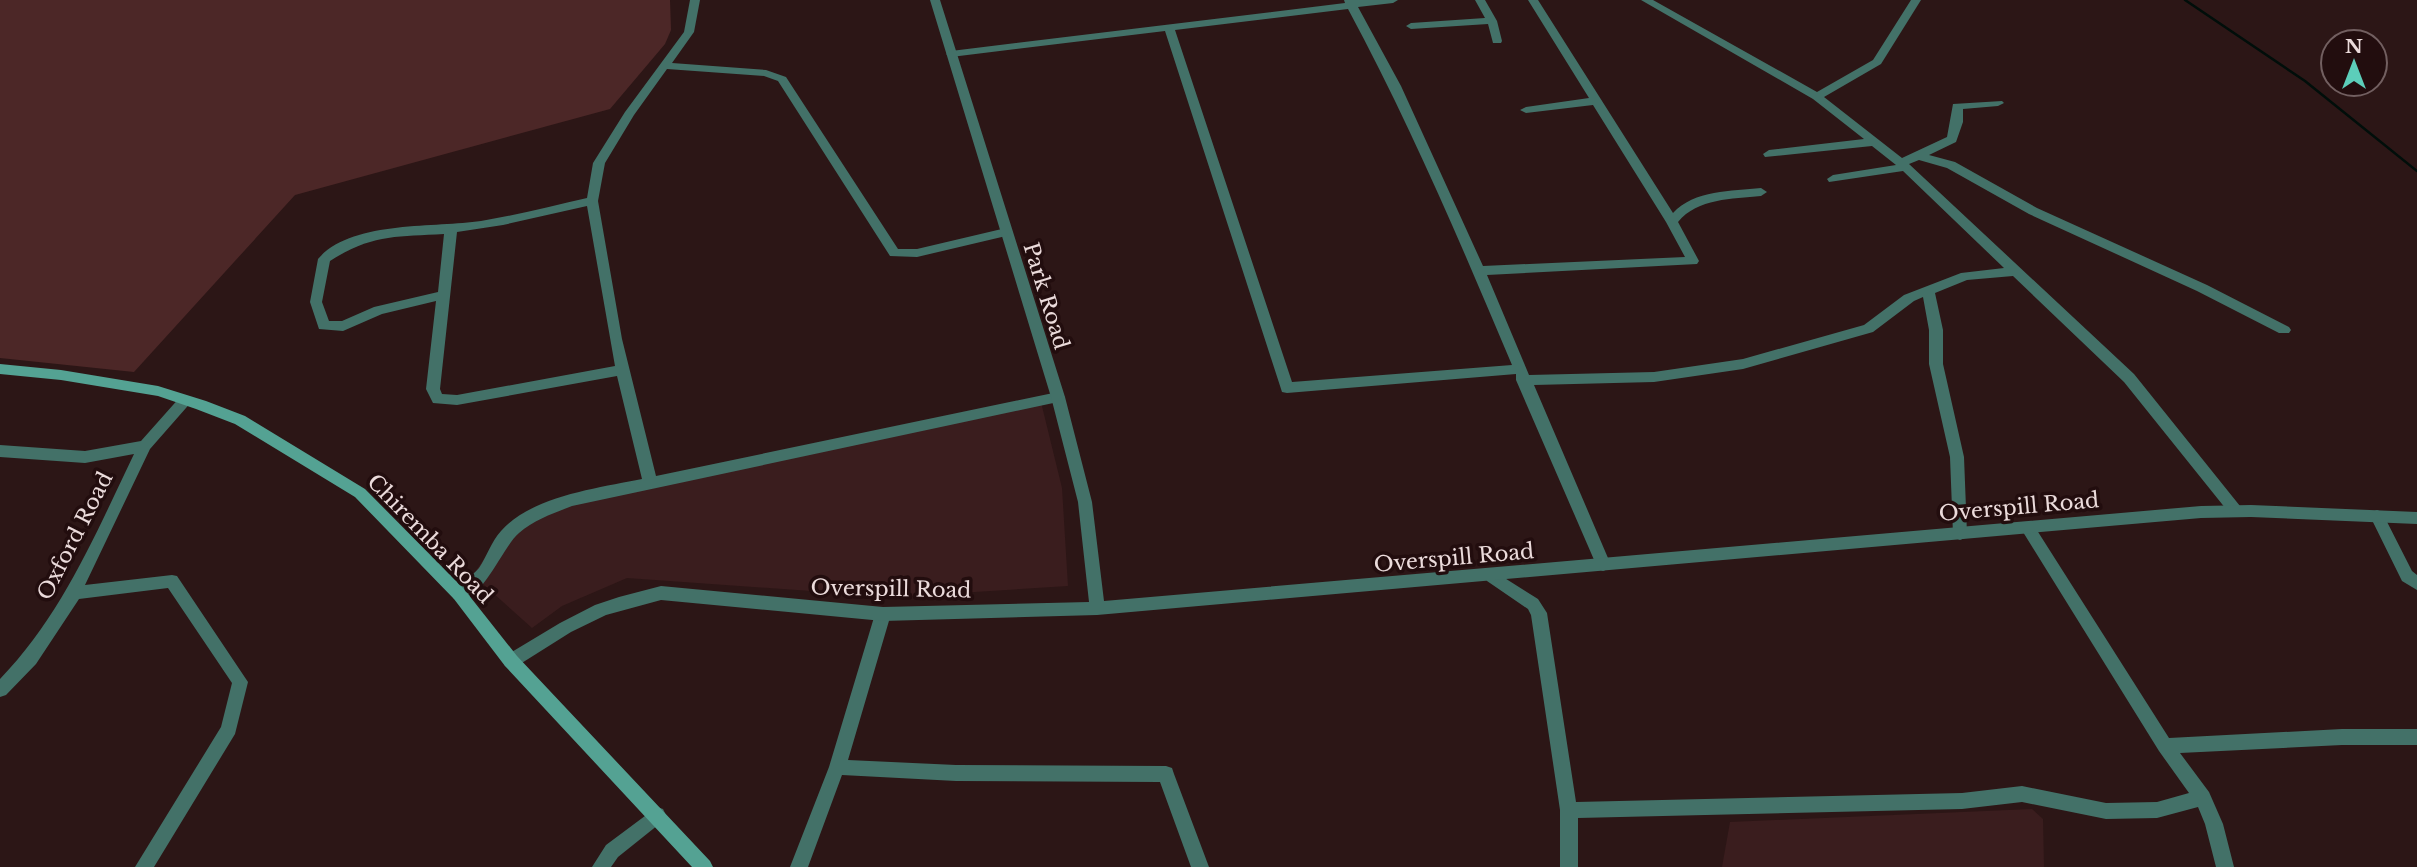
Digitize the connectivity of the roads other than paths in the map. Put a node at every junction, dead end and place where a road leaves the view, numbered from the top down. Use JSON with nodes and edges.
{"nodes":[{"id":1,"x":695,"y":0,"type":"edge"},
{"id":2,"x":935,"y":0,"type":"edge"},
{"id":3,"x":1393,"y":0,"type":"edge"},
{"id":4,"x":1480,"y":0,"type":"edge"},
{"id":5,"x":1533,"y":0,"type":"edge"},
{"id":6,"x":1646,"y":0,"type":"edge"},
{"id":7,"x":1916,"y":0,"type":"edge"},
{"id":8,"x":1350,"y":2,"type":"edge"},
{"id":9,"x":1492,"y":21,"type":"junction"},
{"id":10,"x":1411,"y":26,"type":"dead end"},
{"id":11,"x":1169,"y":27,"type":"junction"},
{"id":12,"x":1497,"y":41,"type":"dead end"},
{"id":13,"x":951,"y":54,"type":"junction"},
{"id":14,"x":666,"y":66,"type":"junction"},
{"id":15,"x":1817,"y":97,"type":"junction"},
{"id":16,"x":1596,"y":101,"type":"junction"},
{"id":17,"x":1998,"y":103,"type":"dead end"},
{"id":18,"x":1526,"y":110,"type":"dead end"},
{"id":19,"x":1874,"y":142,"type":"junction"},
{"id":20,"x":1769,"y":154,"type":"dead end"},
{"id":21,"x":1918,"y":156,"type":"junction"},
{"id":22,"x":1903,"y":165,"type":"junction"},
{"id":23,"x":1833,"y":179,"type":"dead end"},
{"id":24,"x":1761,"y":192,"type":"dead end"},
{"id":25,"x":592,"y":201,"type":"junction"},
{"id":26,"x":1672,"y":222,"type":"junction"},
{"id":27,"x":451,"y":229,"type":"junction"},
{"id":28,"x":1006,"y":232,"type":"junction"},
{"id":29,"x":1480,"y":271,"type":"junction"},
{"id":30,"x":2015,"y":271,"type":"junction"},
{"id":31,"x":1928,"y":290,"type":"junction"},
{"id":32,"x":444,"y":295,"type":"junction"},
{"id":33,"x":2284,"y":330,"type":"dead end"},
{"id":34,"x":0,"y":369,"type":"edge"},
{"id":35,"x":622,"y":370,"type":"junction"},
{"id":36,"x":1522,"y":375,"type":"junction"},
{"id":37,"x":1058,"y":397,"type":"junction"},
{"id":38,"x":186,"y":400,"type":"junction"},
{"id":39,"x":145,"y":446,"type":"junction"},
{"id":40,"x":0,"y":451,"type":"edge"},
{"id":41,"x":650,"y":483,"type":"junction"},
{"id":42,"x":2235,"y":510,"type":"junction"},
{"id":43,"x":2377,"y":516,"type":"junction"},
{"id":44,"x":2417,"y":518,"type":"edge"},
{"id":45,"x":2028,"y":528,"type":"junction"},
{"id":46,"x":1960,"y":534,"type":"junction"},
{"id":47,"x":1603,"y":565,"type":"junction"},
{"id":48,"x":1492,"y":576,"type":"junction"},
{"id":49,"x":2417,"y":584,"type":"edge"},
{"id":50,"x":74,"y":593,"type":"junction"},
{"id":51,"x":458,"y":594,"type":"junction"},
{"id":52,"x":1097,"y":608,"type":"junction"},
{"id":53,"x":883,"y":614,"type":"junction"},
{"id":54,"x":511,"y":661,"type":"junction"},
{"id":55,"x":0,"y":690,"type":"edge"},
{"id":56,"x":2417,"y":737,"type":"edge"},
{"id":57,"x":2165,"y":746,"type":"junction"},
{"id":58,"x":837,"y":767,"type":"junction"},
{"id":59,"x":2203,"y":798,"type":"junction"},
{"id":60,"x":1569,"y":810,"type":"junction"},
{"id":61,"x":657,"y":815,"type":"junction"},
{"id":62,"x":144,"y":867,"type":"edge"},
{"id":63,"x":601,"y":867,"type":"edge"},
{"id":64,"x":704,"y":867,"type":"edge"},
{"id":65,"x":799,"y":867,"type":"edge"},
{"id":66,"x":1200,"y":867,"type":"edge"},
{"id":67,"x":1569,"y":867,"type":"edge"},
{"id":68,"x":2225,"y":867,"type":"edge"}],
"edges":[{"from":1,"to":14,"type":"street"},
{"from":2,"to":13,"type":"street","name":"Park Road"},
{"from":3,"to":8,"type":"street"},
{"from":4,"to":9,"type":"street"},
{"from":5,"to":16,"type":"street"},
{"from":6,"to":15,"type":"street"},
{"from":7,"to":15,"type":"street"},
{"from":8,"to":11,"type":"street"},
{"from":8,"to":29,"type":"street"},
{"from":9,"to":10,"type":"street"},
{"from":9,"to":12,"type":"street"},
{"from":11,"to":13,"type":"street"},
{"from":11,"to":36,"type":"street"},
{"from":13,"to":28,"type":"street","name":"Park Road"},
{"from":14,"to":25,"type":"street"},
{"from":14,"to":28,"type":"street"},
{"from":15,"to":19,"type":"street"},
{"from":16,"to":18,"type":"street"},
{"from":16,"to":26,"type":"street"},
{"from":17,"to":21,"type":"street"},
{"from":19,"to":20,"type":"street"},
{"from":19,"to":22,"type":"street"},
{"from":21,"to":22,"type":"street"},
{"from":21,"to":33,"type":"street"},
{"from":22,"to":23,"type":"street"},
{"from":22,"to":30,"type":"street"},
{"from":24,"to":26,"type":"street"},
{"from":25,"to":27,"type":"street"},
{"from":25,"to":35,"type":"street"},
{"from":26,"to":29,"type":"street"},
{"from":27,"to":32,"type":"street"},
{"from":27,"to":32,"type":"street"},
{"from":28,"to":37,"type":"street","name":"Park Road"},
{"from":29,"to":36,"type":"street"},
{"from":30,"to":31,"type":"street"},
{"from":30,"to":42,"type":"street"},
{"from":31,"to":36,"type":"street"},
{"from":31,"to":46,"type":"street"},
{"from":32,"to":35,"type":"street"},
{"from":34,"to":38,"type":"main road","name":"Chiremba Road"},
{"from":35,"to":41,"type":"street"},
{"from":36,"to":47,"type":"street"},
{"from":37,"to":41,"type":"street"},
{"from":37,"to":52,"type":"street","name":"Park Road"},
{"from":38,"to":39,"type":"street","name":"Oxford Road"},
{"from":38,"to":51,"type":"main road","name":"Chiremba Road"},
{"from":39,"to":40,"type":"street"},
{"from":39,"to":50,"type":"street","name":"Oxford Road"},
{"from":41,"to":51,"type":"street"},
{"from":42,"to":43,"type":"street","name":"Overspill Road"},
{"from":42,"to":45,"type":"street","name":"Overspill Road"},
{"from":43,"to":44,"type":"street","name":"Overspill Road"},
{"from":43,"to":49,"type":"street"},
{"from":45,"to":46,"type":"street","name":"Overspill Road"},
{"from":45,"to":57,"type":"street"},
{"from":46,"to":47,"type":"street","name":"Overspill Road"},
{"from":47,"to":48,"type":"street","name":"Overspill Road"},
{"from":48,"to":52,"type":"street","name":"Overspill Road"},
{"from":48,"to":60,"type":"street"},
{"from":50,"to":55,"type":"street","name":"Oxford Road"},
{"from":50,"to":62,"type":"street"},
{"from":51,"to":54,"type":"main road","name":"Chiremba Road"},
{"from":52,"to":53,"type":"street","name":"Overspill Road"},
{"from":53,"to":54,"type":"street","name":"Overspill Road"},
{"from":53,"to":58,"type":"street"},
{"from":54,"to":61,"type":"main road","name":"Chiremba Road"},
{"from":56,"to":57,"type":"street"},
{"from":57,"to":59,"type":"street"},
{"from":58,"to":65,"type":"street"},
{"from":58,"to":66,"type":"street"},
{"from":59,"to":60,"type":"street"},
{"from":59,"to":68,"type":"street"},
{"from":60,"to":67,"type":"street"},
{"from":61,"to":63,"type":"street"},
{"from":61,"to":64,"type":"main road","name":"Chiremba Road"}]}
